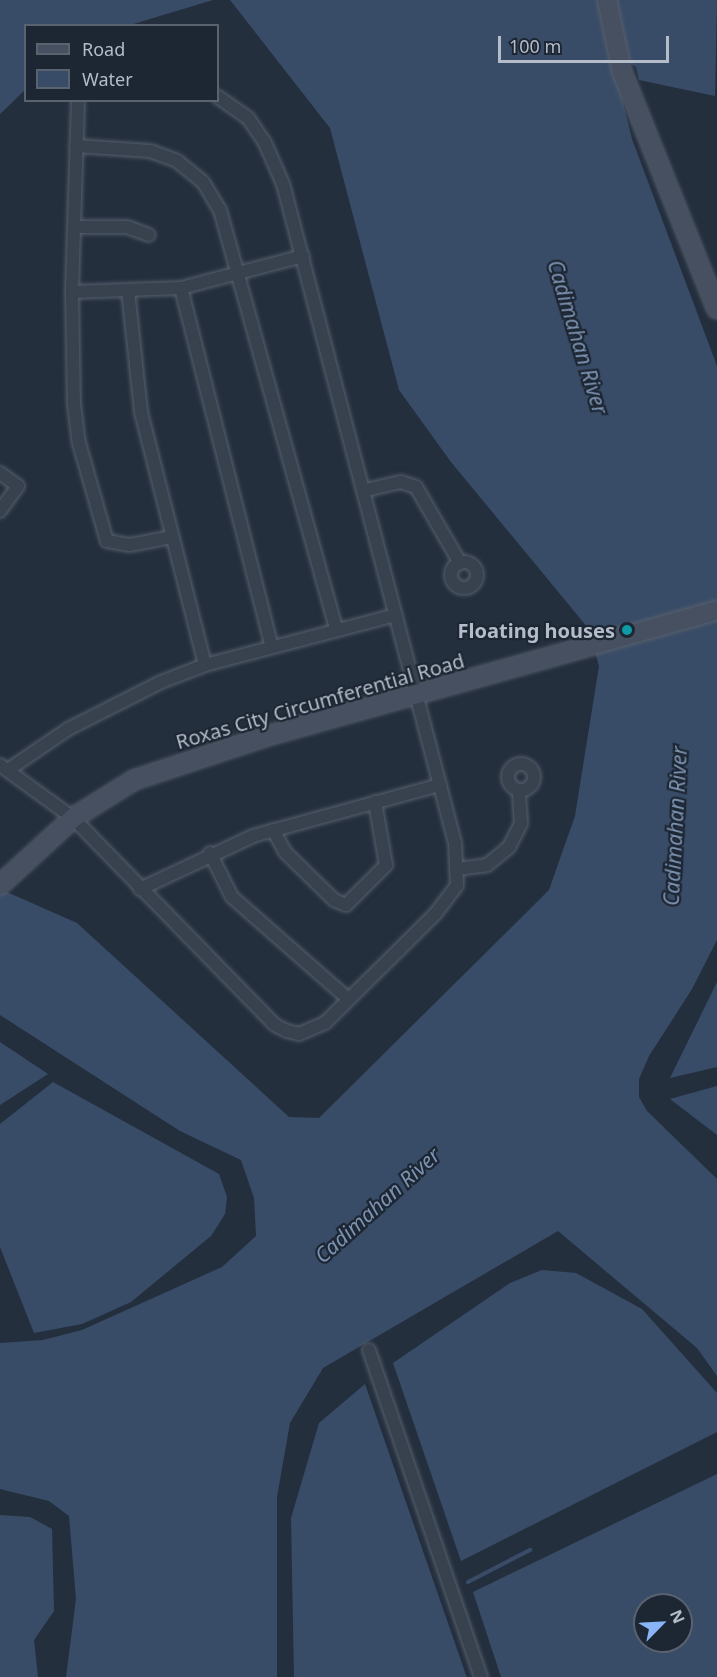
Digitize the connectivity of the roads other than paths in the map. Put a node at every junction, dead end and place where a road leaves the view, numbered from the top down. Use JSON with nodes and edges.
{"nodes":[{"id":1,"x":607,"y":0,"type":"edge"},
{"id":2,"x":219,"y":98,"type":"edge"},
{"id":3,"x":78,"y":102,"type":"edge"},
{"id":4,"x":76,"y":146,"type":"junction"},
{"id":5,"x":75,"y":227,"type":"junction"},
{"id":6,"x":149,"y":235,"type":"dead end"},
{"id":7,"x":303,"y":255,"type":"junction"},
{"id":8,"x":238,"y":274,"type":"junction"},
{"id":9,"x":181,"y":288,"type":"junction"},
{"id":10,"x":128,"y":290,"type":"junction"},
{"id":11,"x":72,"y":292,"type":"junction"},
{"id":12,"x":717,"y":309,"type":"edge"},
{"id":13,"x":0,"y":473,"type":"edge"},
{"id":14,"x":366,"y":490,"type":"junction"},
{"id":15,"x":0,"y":511,"type":"edge"},
{"id":16,"x":172,"y":537,"type":"junction"},
{"id":17,"x":460,"y":562,"type":"dead end"},
{"id":18,"x":717,"y":610,"type":"edge"},
{"id":19,"x":396,"y":615,"type":"junction"},
{"id":20,"x":336,"y":628,"type":"junction"},
{"id":21,"x":272,"y":647,"type":"junction"},
{"id":22,"x":205,"y":665,"type":"junction"},
{"id":23,"x":416,"y":695,"type":"junction"},
{"id":24,"x":4,"y":767,"type":"edge"},
{"id":25,"x":440,"y":785,"type":"junction"},
{"id":26,"x":519,"y":791,"type":"dead end"},
{"id":27,"x":375,"y":802,"type":"junction"},
{"id":28,"x":73,"y":818,"type":"junction"},
{"id":29,"x":273,"y":830,"type":"junction"},
{"id":30,"x":210,"y":853,"type":"junction"},
{"id":31,"x":456,"y":869,"type":"junction"},
{"id":32,"x":0,"y":885,"type":"edge"},
{"id":33,"x":140,"y":889,"type":"junction"},
{"id":34,"x":348,"y":999,"type":"junction"},
{"id":35,"x":369,"y":1350,"type":"dead end"},
{"id":36,"x":481,"y":1677,"type":"edge"}],
"edges":[{"from":1,"to":12,"type":"main road"},
{"from":2,"to":7,"type":"street"},
{"from":3,"to":4,"type":"street"},
{"from":4,"to":5,"type":"street"},
{"from":4,"to":8,"type":"street"},
{"from":5,"to":6,"type":"street"},
{"from":5,"to":11,"type":"street"},
{"from":7,"to":8,"type":"street"},
{"from":7,"to":14,"type":"street"},
{"from":8,"to":9,"type":"street"},
{"from":8,"to":20,"type":"street"},
{"from":9,"to":10,"type":"street"},
{"from":9,"to":21,"type":"street"},
{"from":10,"to":11,"type":"street"},
{"from":10,"to":16,"type":"street"},
{"from":11,"to":16,"type":"street"},
{"from":13,"to":15,"type":"street"},
{"from":14,"to":17,"type":"street"},
{"from":14,"to":19,"type":"street"},
{"from":16,"to":22,"type":"street"},
{"from":18,"to":23,"type":"main road","name":"Roxas City Circumferential Road"},
{"from":19,"to":20,"type":"street"},
{"from":19,"to":23,"type":"street"},
{"from":20,"to":21,"type":"street"},
{"from":21,"to":22,"type":"street"},
{"from":22,"to":24,"type":"street"},
{"from":23,"to":25,"type":"street"},
{"from":23,"to":28,"type":"main road","name":"Roxas City Circumferential Road"},
{"from":24,"to":28,"type":"street"},
{"from":25,"to":27,"type":"street"},
{"from":25,"to":31,"type":"street"},
{"from":26,"to":31,"type":"street"},
{"from":27,"to":29,"type":"street"},
{"from":27,"to":29,"type":"street"},
{"from":28,"to":32,"type":"main road","name":"Roxas City Circumferential Road"},
{"from":28,"to":33,"type":"street"},
{"from":29,"to":30,"type":"street"},
{"from":30,"to":33,"type":"street"},
{"from":30,"to":34,"type":"street"},
{"from":31,"to":34,"type":"street"},
{"from":33,"to":34,"type":"street"},
{"from":35,"to":36,"type":"street"}]}
